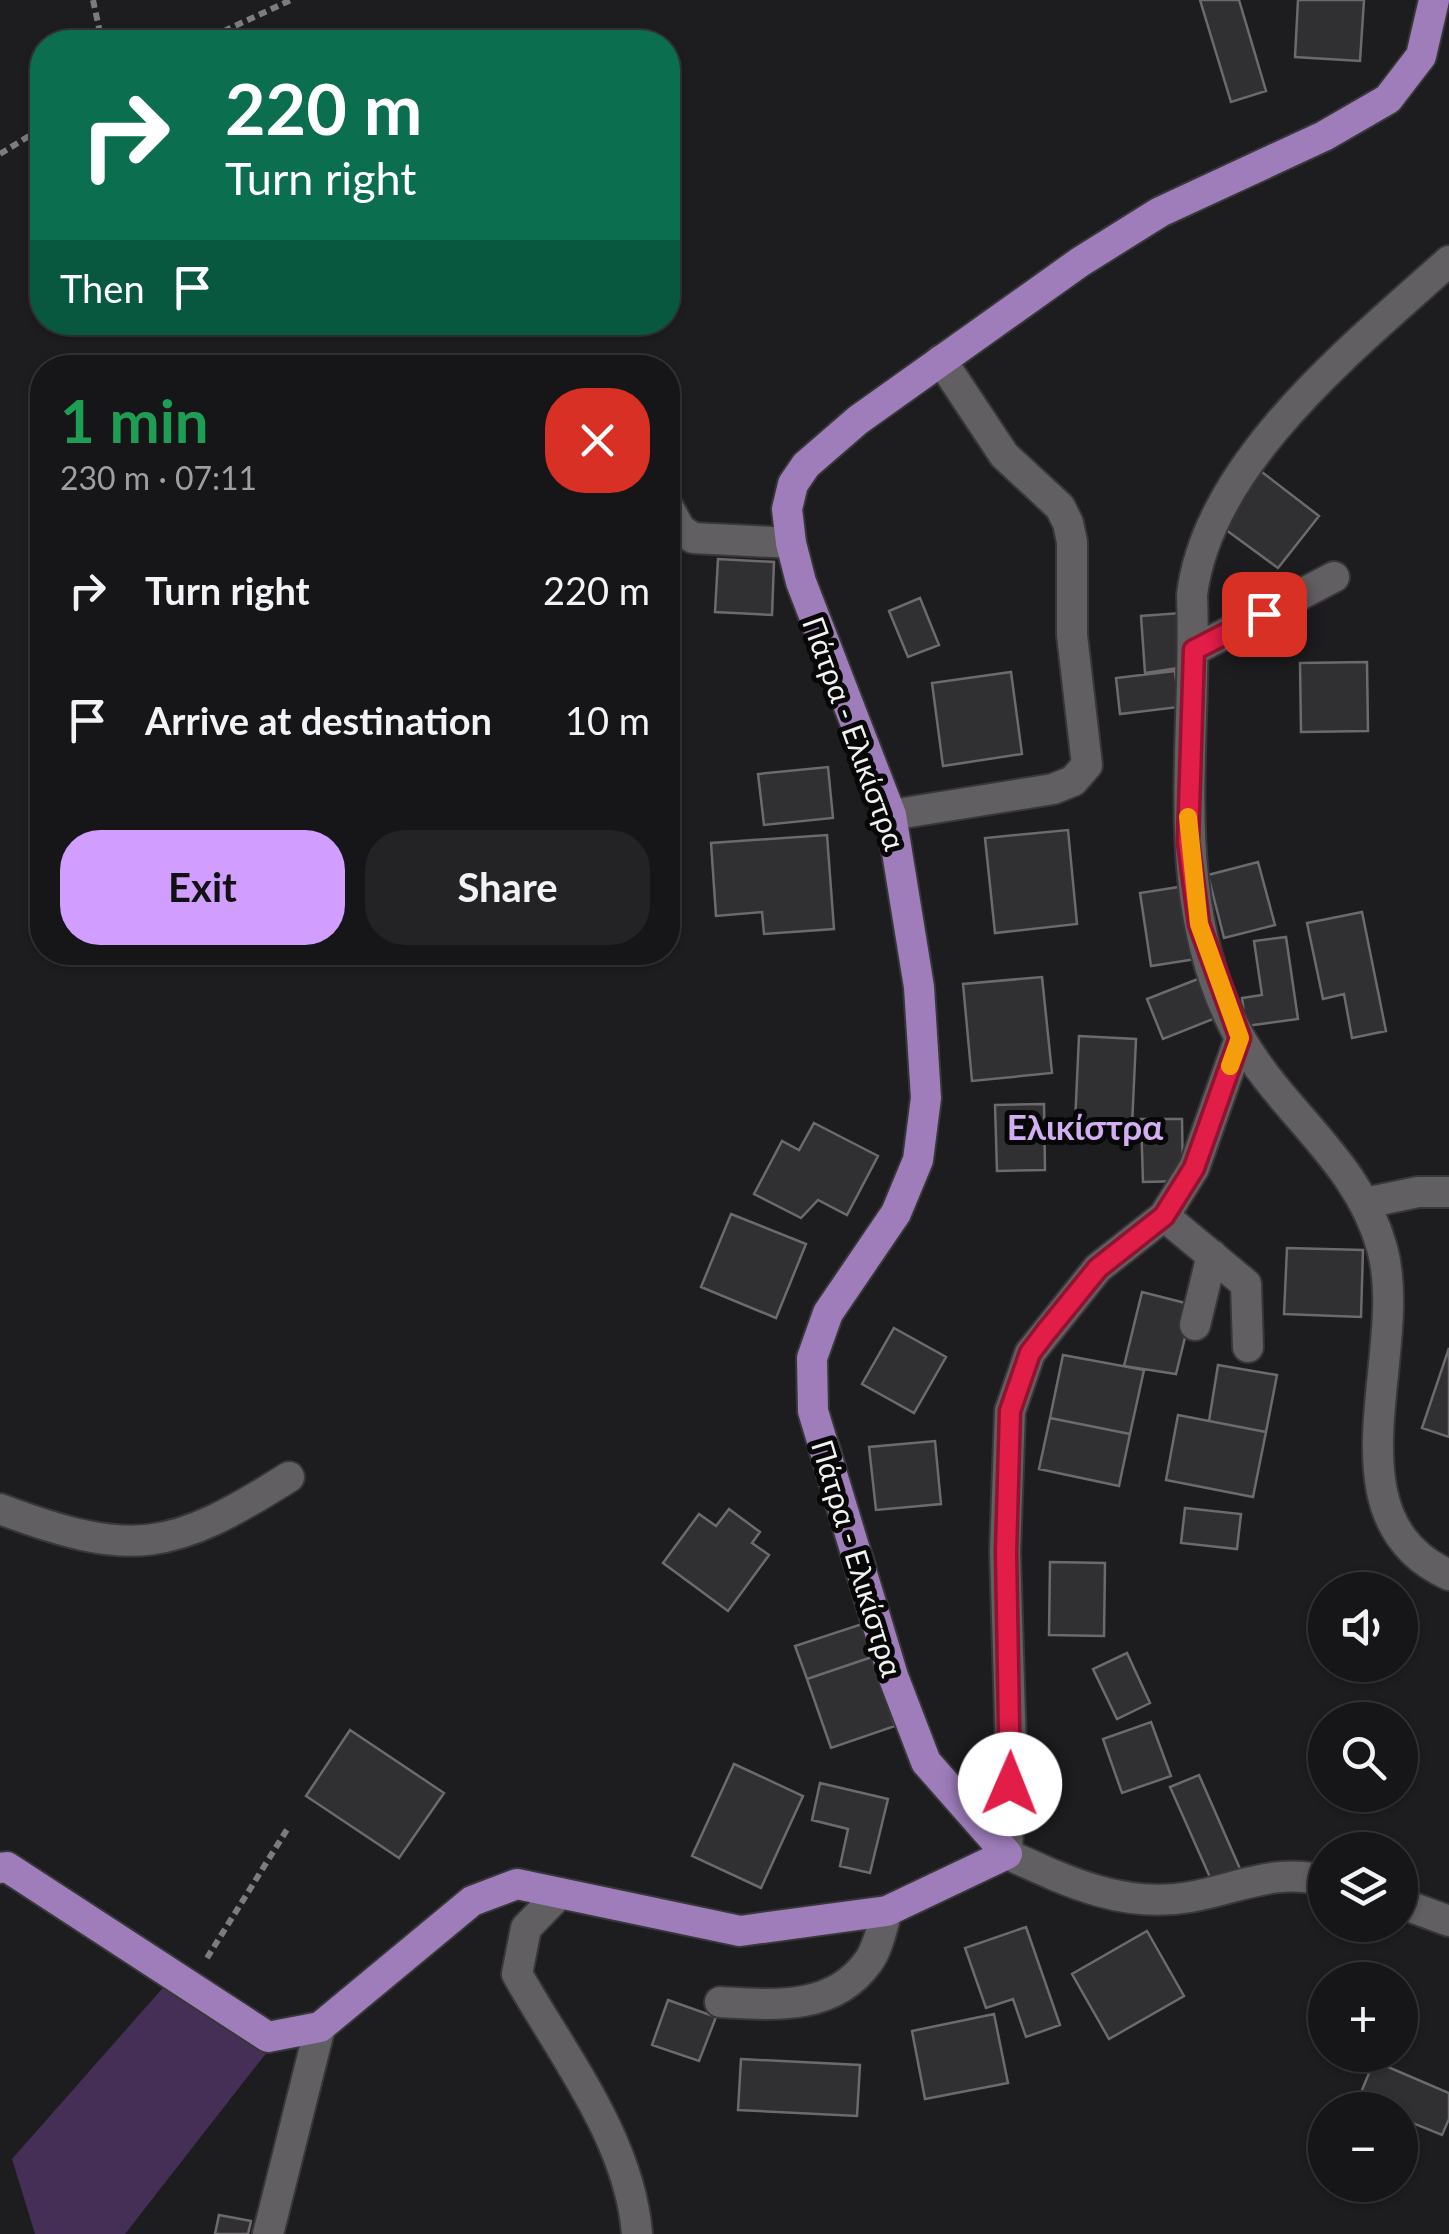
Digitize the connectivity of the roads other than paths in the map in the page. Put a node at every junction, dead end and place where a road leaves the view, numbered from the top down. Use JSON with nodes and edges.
{"nodes":[{"id":1,"x":1434,"y":0,"type":"edge"},
{"id":2,"x":1449,"y":262,"type":"edge"},
{"id":3,"x":940,"y":360,"type":"junction"},
{"id":4,"x":680,"y":529,"type":"edge"},
{"id":5,"x":791,"y":542,"type":"junction"},
{"id":6,"x":1334,"y":577,"type":"dead end"},
{"id":7,"x":1194,"y":650,"type":"junction"},
{"id":8,"x":890,"y":816,"type":"junction"},
{"id":9,"x":1240,"y":1038,"type":"junction"},
{"id":10,"x":1449,"y":1192,"type":"edge"},
{"id":11,"x":1365,"y":1203,"type":"junction"},
{"id":12,"x":1164,"y":1216,"type":"junction"},
{"id":13,"x":1212,"y":1254,"type":"junction"},
{"id":14,"x":1195,"y":1326,"type":"dead end"},
{"id":15,"x":1248,"y":1347,"type":"dead end"},
{"id":16,"x":289,"y":1477,"type":"dead end"},
{"id":17,"x":0,"y":1509,"type":"edge"},
{"id":18,"x":1449,"y":1575,"type":"edge"},
{"id":19,"x":1007,"y":1854,"type":"junction"},
{"id":20,"x":2,"y":1866,"type":"edge"},
{"id":21,"x":1308,"y":1879,"type":"edge"},
{"id":22,"x":560,"y":1893,"type":"junction"},
{"id":23,"x":1418,"y":1910,"type":"edge"},
{"id":24,"x":887,"y":1911,"type":"junction"},
{"id":25,"x":1449,"y":1921,"type":"edge"},
{"id":26,"x":720,"y":2002,"type":"dead end"},
{"id":27,"x":320,"y":2027,"type":"junction"},
{"id":28,"x":268,"y":2234,"type":"edge"},
{"id":29,"x":636,"y":2234,"type":"edge"}],
"edges":[{"from":1,"to":3,"type":"main road","name":"Πάτρα - Ελικίστρα"},
{"from":2,"to":7,"type":"street"},
{"from":3,"to":5,"type":"main road","name":"Πάτρα - Ελικίστρα"},
{"from":3,"to":8,"type":"street"},
{"from":4,"to":5,"type":"street"},
{"from":5,"to":8,"type":"main road","name":"Πάτρα - Ελικίστρα"},
{"from":6,"to":7,"type":"street"},
{"from":7,"to":9,"type":"street"},
{"from":8,"to":19,"type":"main road","name":"Πάτρα - Ελικίστρα"},
{"from":9,"to":11,"type":"street"},
{"from":9,"to":12,"type":"street"},
{"from":10,"to":11,"type":"street"},
{"from":11,"to":18,"type":"street"},
{"from":12,"to":13,"type":"street"},
{"from":12,"to":19,"type":"street"},
{"from":13,"to":14,"type":"street"},
{"from":13,"to":15,"type":"street"},
{"from":16,"to":17,"type":"street"},
{"from":19,"to":21,"type":"street"},
{"from":19,"to":24,"type":"main road"},
{"from":20,"to":27,"type":"main road"},
{"from":22,"to":24,"type":"main road"},
{"from":22,"to":27,"type":"main road"},
{"from":22,"to":29,"type":"street"},
{"from":23,"to":25,"type":"street"},
{"from":24,"to":26,"type":"street"},
{"from":27,"to":28,"type":"street"}]}
